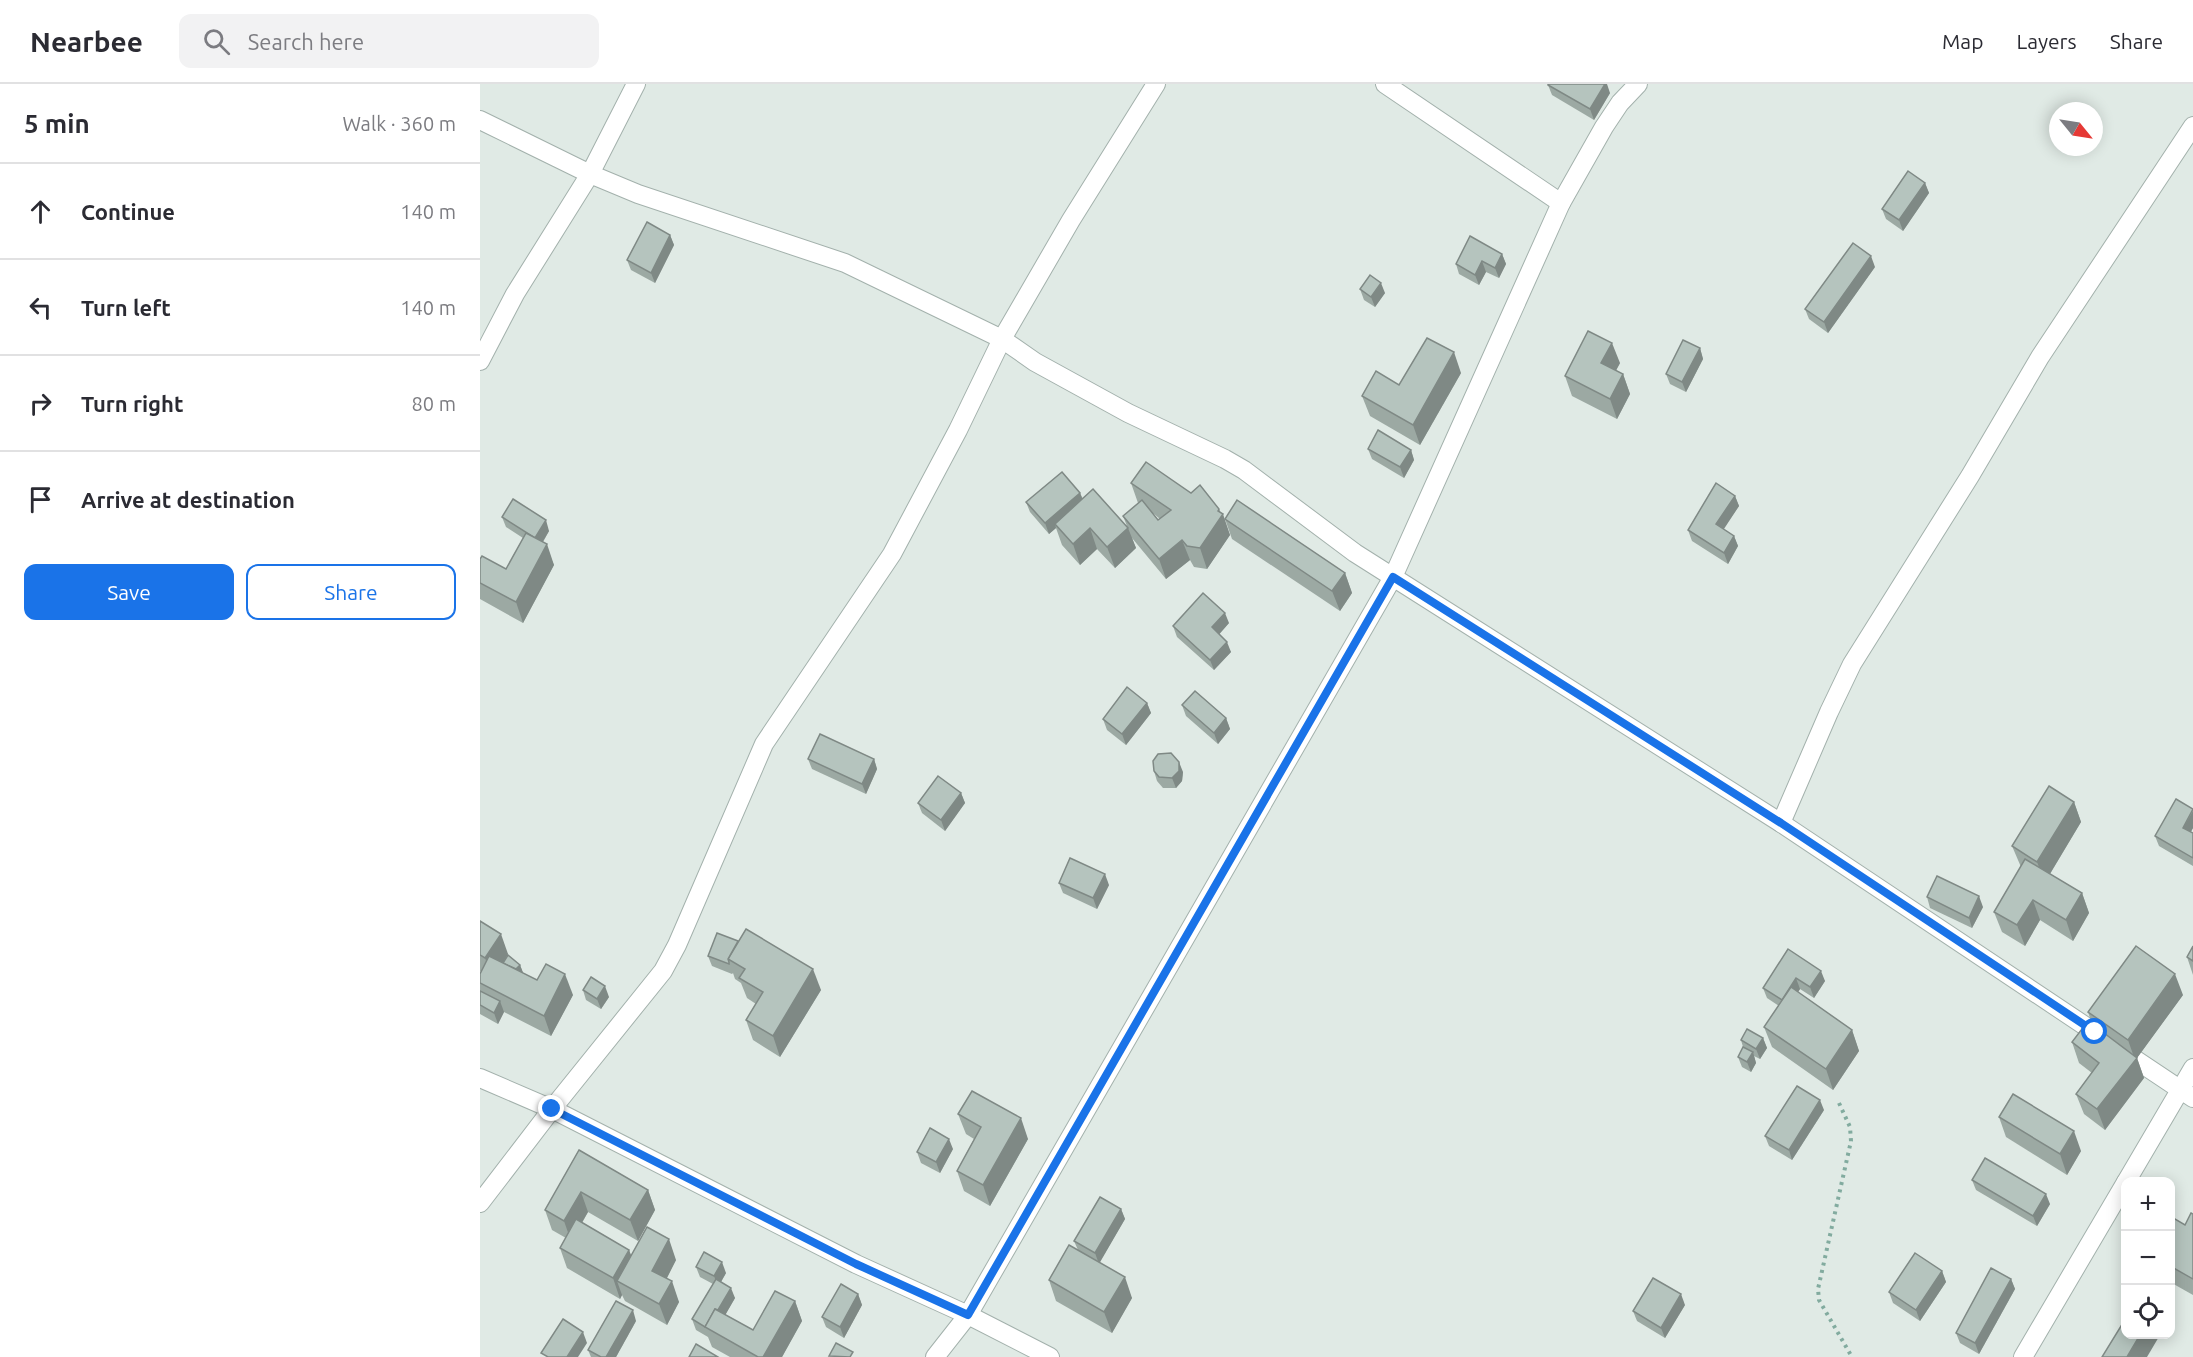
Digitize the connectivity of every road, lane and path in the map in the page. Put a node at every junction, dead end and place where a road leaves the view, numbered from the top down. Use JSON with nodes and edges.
{"nodes":[{"id":1,"x":636,"y":84,"type":"edge"},
{"id":2,"x":1156,"y":84,"type":"edge"},
{"id":3,"x":1385,"y":84,"type":"edge"},
{"id":4,"x":1638,"y":84,"type":"edge"},
{"id":5,"x":480,"y":120,"type":"edge"},
{"id":6,"x":2193,"y":126,"type":"edge"},
{"id":7,"x":590,"y":174,"type":"junction"},
{"id":8,"x":1561,"y":203,"type":"junction"},
{"id":9,"x":1002,"y":339,"type":"junction"},
{"id":10,"x":480,"y":361,"type":"edge"},
{"id":11,"x":1393,"y":577,"type":"junction"},
{"id":12,"x":1781,"y":823,"type":"junction"},
{"id":13,"x":2193,"y":1068,"type":"edge"},
{"id":14,"x":480,"y":1078,"type":"edge"},
{"id":15,"x":2186,"y":1094,"type":"edge"},
{"id":16,"x":1839,"y":1103,"type":"dead end"},
{"id":17,"x":552,"y":1109,"type":"junction"},
{"id":18,"x":2129,"y":1177,"type":"edge"},
{"id":19,"x":2121,"y":1190,"type":"edge"},
{"id":20,"x":480,"y":1203,"type":"edge"},
{"id":21,"x":968,"y":1315,"type":"junction"},
{"id":22,"x":935,"y":1357,"type":"edge"},
{"id":23,"x":1050,"y":1357,"type":"edge"},
{"id":24,"x":1852,"y":1357,"type":"edge"},
{"id":25,"x":2023,"y":1357,"type":"edge"}],
"edges":[{"from":1,"to":7,"type":"street"},
{"from":2,"to":9,"type":"street"},
{"from":3,"to":8,"type":"street"},
{"from":4,"to":8,"type":"street"},
{"from":5,"to":7,"type":"street"},
{"from":6,"to":12,"type":"street"},
{"from":7,"to":9,"type":"street"},
{"from":7,"to":10,"type":"street"},
{"from":8,"to":11,"type":"street"},
{"from":9,"to":11,"type":"street"},
{"from":9,"to":17,"type":"street"},
{"from":11,"to":12,"type":"street"},
{"from":11,"to":21,"type":"street"},
{"from":12,"to":15,"type":"street"},
{"from":13,"to":15,"type":"street"},
{"from":14,"to":17,"type":"street"},
{"from":15,"to":18,"type":"street"},
{"from":16,"to":24,"type":"path"},
{"from":17,"to":20,"type":"street"},
{"from":17,"to":21,"type":"street"},
{"from":19,"to":25,"type":"street"},
{"from":21,"to":22,"type":"street"},
{"from":21,"to":23,"type":"street"}]}
